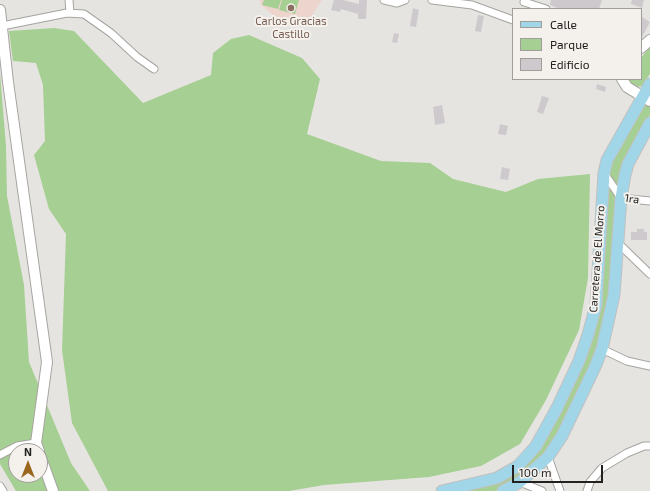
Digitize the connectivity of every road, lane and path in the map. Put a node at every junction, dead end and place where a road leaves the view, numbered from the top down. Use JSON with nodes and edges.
{"nodes":[{"id":1,"x":69,"y":0,"type":"edge"},
{"id":2,"x":384,"y":0,"type":"edge"},
{"id":3,"x":406,"y":0,"type":"edge"},
{"id":4,"x":432,"y":0,"type":"edge"},
{"id":5,"x":524,"y":2,"type":"dead end"},
{"id":6,"x":543,"y":8,"type":"edge"},
{"id":7,"x":0,"y":10,"type":"edge"},
{"id":8,"x":70,"y":13,"type":"junction"},
{"id":9,"x":512,"y":20,"type":"edge"},
{"id":10,"x":2,"y":26,"type":"junction"},
{"id":11,"x":650,"y":40,"type":"edge"},
{"id":12,"x":642,"y":47,"type":"edge"},
{"id":13,"x":154,"y":70,"type":"dead end"},
{"id":14,"x":623,"y":80,"type":"edge"},
{"id":15,"x":650,"y":84,"type":"edge"},
{"id":16,"x":646,"y":99,"type":"edge"},
{"id":17,"x":650,"y":123,"type":"edge"},
{"id":18,"x":604,"y":173,"type":"junction"},
{"id":19,"x":621,"y":198,"type":"junction"},
{"id":20,"x":650,"y":201,"type":"edge"},
{"id":21,"x":618,"y":243,"type":"junction"},
{"id":22,"x":650,"y":274,"type":"edge"},
{"id":23,"x":602,"y":349,"type":"junction"},
{"id":24,"x":650,"y":366,"type":"edge"},
{"id":25,"x":37,"y":443,"type":"edge"},
{"id":26,"x":650,"y":446,"type":"edge"},
{"id":27,"x":548,"y":457,"type":"junction"},
{"id":28,"x":48,"y":477,"type":"edge"},
{"id":29,"x":520,"y":482,"type":"junction"},
{"id":30,"x":0,"y":486,"type":"edge"},
{"id":31,"x":3,"y":491,"type":"edge"},
{"id":32,"x":53,"y":491,"type":"edge"},
{"id":33,"x":442,"y":491,"type":"edge"},
{"id":34,"x":503,"y":491,"type":"edge"},
{"id":35,"x":542,"y":491,"type":"edge"},
{"id":36,"x":560,"y":491,"type":"edge"},
{"id":37,"x":587,"y":491,"type":"edge"}],
"edges":[{"from":1,"to":8,"type":"street"},
{"from":2,"to":3,"type":"street"},
{"from":4,"to":9,"type":"street"},
{"from":5,"to":6,"type":"street"},
{"from":7,"to":10,"type":"main road"},
{"from":8,"to":10,"type":"street"},
{"from":8,"to":13,"type":"street"},
{"from":10,"to":25,"type":"main road"},
{"from":11,"to":12,"type":"main road"},
{"from":14,"to":16,"type":"main road"},
{"from":15,"to":16,"type":"main road","name":"Carretera de El Morro"},
{"from":16,"to":18,"type":"main road","name":"Carretera de El Morro"},
{"from":17,"to":19,"type":"main road","name":"Carretera de El Morro"},
{"from":18,"to":19,"type":"street","name":"1ra"},
{"from":18,"to":33,"type":"main road","name":"Carretera de El Morro"},
{"from":19,"to":20,"type":"street","name":"1ra"},
{"from":19,"to":21,"type":"main road","name":"Carretera de El Morro"},
{"from":21,"to":22,"type":"street"},
{"from":21,"to":23,"type":"main road","name":"Carretera de El Morro"},
{"from":23,"to":24,"type":"street"},
{"from":23,"to":27,"type":"main road","name":"Carretera de El Morro"},
{"from":26,"to":37,"type":"street"},
{"from":27,"to":29,"type":"main road","name":"Carretera de El Morro"},
{"from":27,"to":36,"type":"street"},
{"from":28,"to":32,"type":"main road"},
{"from":29,"to":34,"type":"main road","name":"Carretera de El Morro"},
{"from":29,"to":35,"type":"street"},
{"from":30,"to":31,"type":"street"}]}
